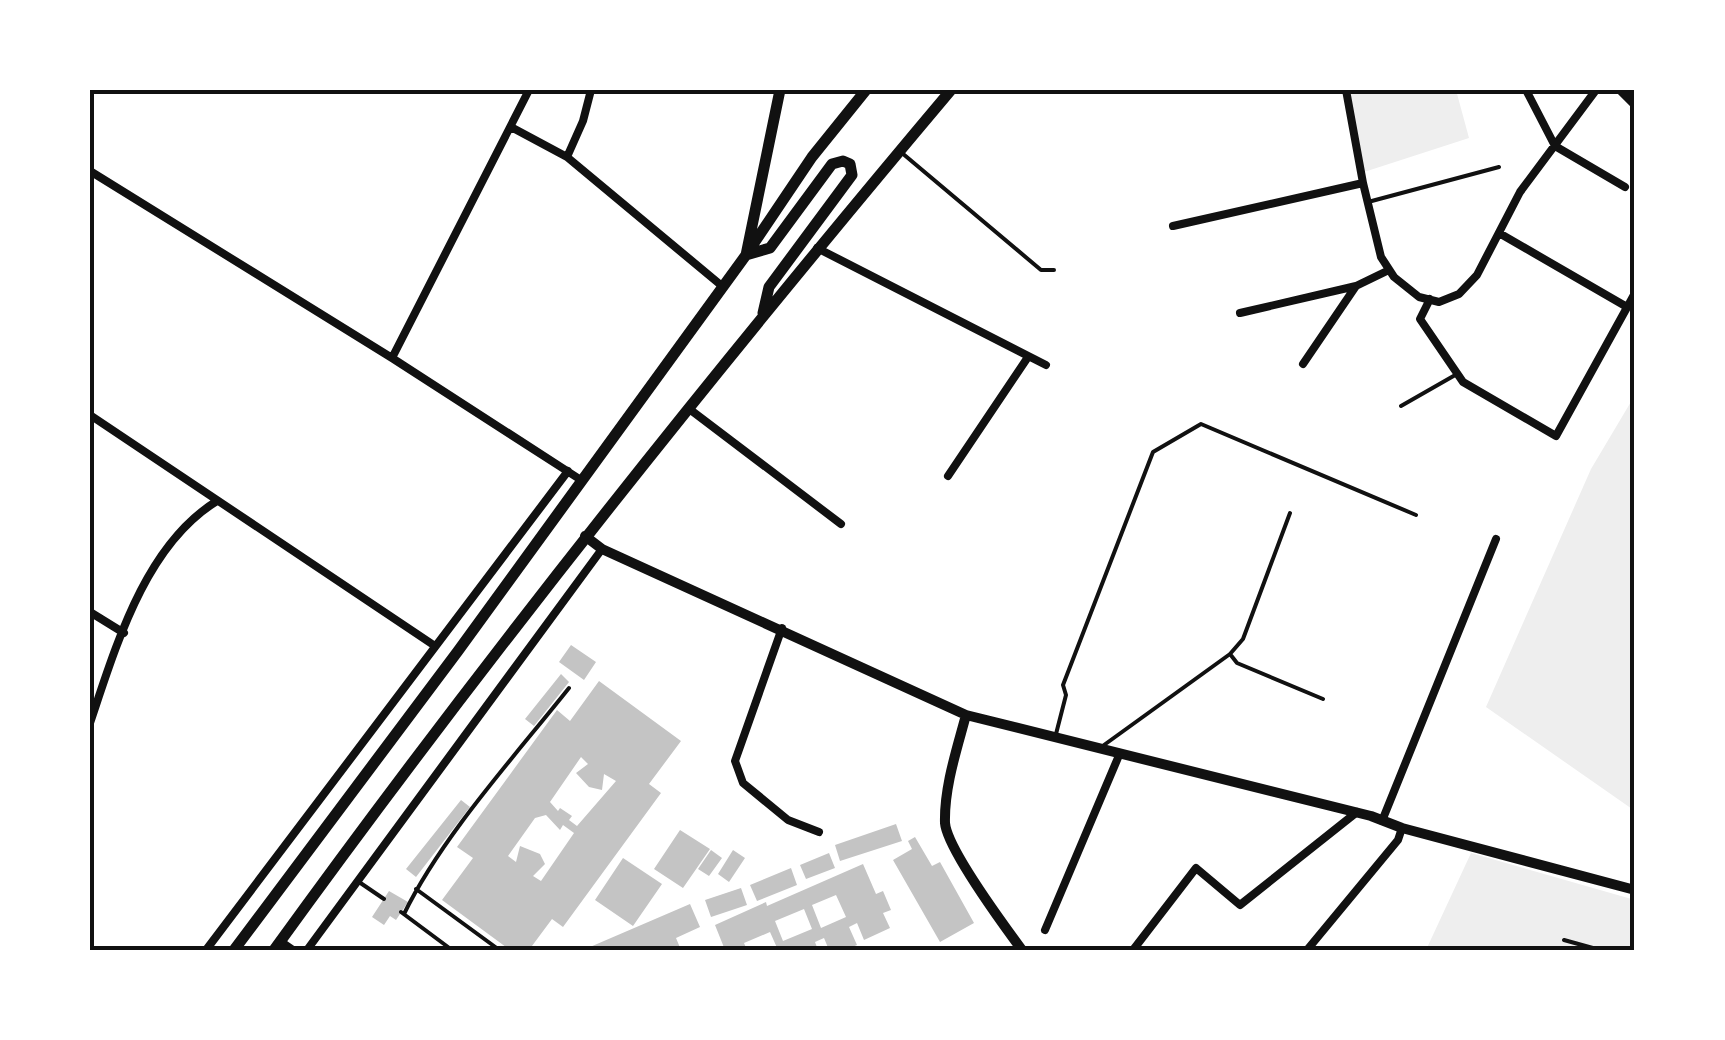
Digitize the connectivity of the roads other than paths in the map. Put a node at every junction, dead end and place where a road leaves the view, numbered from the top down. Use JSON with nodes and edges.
{"nodes":[{"id":1,"x":529,"y":90,"type":"edge"},
{"id":2,"x":591,"y":90,"type":"edge"},
{"id":3,"x":780,"y":90,"type":"edge"},
{"id":4,"x":866,"y":90,"type":"edge"},
{"id":5,"x":951,"y":90,"type":"edge"},
{"id":6,"x":1346,"y":90,"type":"edge"},
{"id":7,"x":1526,"y":90,"type":"edge"},
{"id":8,"x":1596,"y":90,"type":"edge"},
{"id":9,"x":1621,"y":90,"type":"edge"},
{"id":10,"x":1635,"y":104,"type":"edge"},
{"id":11,"x":510,"y":127,"type":"junction"},
{"id":12,"x":1555,"y":146,"type":"junction"},
{"id":13,"x":900,"y":151,"type":"junction"},
{"id":14,"x":567,"y":156,"type":"junction"},
{"id":15,"x":1499,"y":167,"type":"dead end"},
{"id":16,"x":90,"y":170,"type":"edge"},
{"id":17,"x":1363,"y":183,"type":"junction"},
{"id":18,"x":1625,"y":187,"type":"dead end"},
{"id":19,"x":1368,"y":202,"type":"junction"},
{"id":20,"x":1173,"y":226,"type":"dead end"},
{"id":21,"x":1499,"y":233,"type":"junction"},
{"id":22,"x":817,"y":248,"type":"junction"},
{"id":23,"x":746,"y":255,"type":"junction"},
{"id":24,"x":1054,"y":270,"type":"dead end"},
{"id":25,"x":1389,"y":270,"type":"junction"},
{"id":26,"x":722,"y":286,"type":"junction"},
{"id":27,"x":1356,"y":286,"type":"junction"},
{"id":28,"x":1635,"y":293,"type":"edge"},
{"id":29,"x":1430,"y":299,"type":"junction"},
{"id":30,"x":1627,"y":307,"type":"junction"},
{"id":31,"x":1240,"y":313,"type":"dead end"},
{"id":32,"x":762,"y":316,"type":"junction"},
{"id":33,"x":1028,"y":356,"type":"junction"},
{"id":34,"x":392,"y":358,"type":"junction"},
{"id":35,"x":1303,"y":364,"type":"dead end"},
{"id":36,"x":1046,"y":365,"type":"dead end"},
{"id":37,"x":1457,"y":374,"type":"junction"},
{"id":38,"x":1401,"y":406,"type":"dead end"},
{"id":39,"x":688,"y":408,"type":"junction"},
{"id":40,"x":90,"y":415,"type":"edge"},
{"id":41,"x":568,"y":472,"type":"junction"},
{"id":42,"x":948,"y":476,"type":"dead end"},
{"id":43,"x":581,"y":480,"type":"junction"},
{"id":44,"x":218,"y":500,"type":"junction"},
{"id":45,"x":1290,"y":513,"type":"dead end"},
{"id":46,"x":1416,"y":516,"type":"dead end"},
{"id":47,"x":841,"y":524,"type":"dead end"},
{"id":48,"x":585,"y":536,"type":"junction"},
{"id":49,"x":1496,"y":540,"type":"dead end"},
{"id":50,"x":602,"y":549,"type":"junction"},
{"id":51,"x":90,"y":612,"type":"edge"},
{"id":52,"x":782,"y":628,"type":"junction"},
{"id":53,"x":124,"y":632,"type":"junction"},
{"id":54,"x":435,"y":646,"type":"junction"},
{"id":55,"x":1230,"y":654,"type":"junction"},
{"id":56,"x":570,"y":688,"type":"dead end"},
{"id":57,"x":1323,"y":698,"type":"dead end"},
{"id":58,"x":966,"y":715,"type":"junction"},
{"id":59,"x":90,"y":723,"type":"edge"},
{"id":60,"x":1056,"y":735,"type":"junction"},
{"id":61,"x":1100,"y":748,"type":"junction"},
{"id":62,"x":1120,"y":753,"type":"junction"},
{"id":63,"x":1357,"y":812,"type":"junction"},
{"id":64,"x":1382,"y":821,"type":"junction"},
{"id":65,"x":1402,"y":828,"type":"junction"},
{"id":66,"x":818,"y":832,"type":"dead end"},
{"id":67,"x":358,"y":882,"type":"junction"},
{"id":68,"x":416,"y":889,"type":"junction"},
{"id":69,"x":1635,"y":890,"type":"edge"},
{"id":70,"x":384,"y":899,"type":"dead end"},
{"id":71,"x":1045,"y":930,"type":"dead end"},
{"id":72,"x":1564,"y":940,"type":"dead end"},
{"id":73,"x":277,"y":945,"type":"edge"},
{"id":74,"x":498,"y":949,"type":"edge"},
{"id":75,"x":206,"y":950,"type":"edge"},
{"id":76,"x":234,"y":950,"type":"edge"},
{"id":77,"x":293,"y":950,"type":"edge"},
{"id":78,"x":307,"y":950,"type":"edge"},
{"id":79,"x":452,"y":950,"type":"edge"},
{"id":80,"x":1022,"y":950,"type":"edge"},
{"id":81,"x":1133,"y":950,"type":"edge"},
{"id":82,"x":1307,"y":950,"type":"edge"},
{"id":83,"x":1600,"y":950,"type":"edge"}],
"edges":[{"from":1,"to":11,"type":"street"},
{"from":2,"to":14,"type":"street"},
{"from":3,"to":23,"type":"main road"},
{"from":4,"to":23,"type":"main road"},
{"from":5,"to":13,"type":"main road"},
{"from":6,"to":17,"type":"street"},
{"from":7,"to":12,"type":"street"},
{"from":8,"to":12,"type":"street"},
{"from":9,"to":10,"type":"street"},
{"from":11,"to":14,"type":"street"},
{"from":11,"to":34,"type":"street"},
{"from":12,"to":18,"type":"street"},
{"from":12,"to":21,"type":"street"},
{"from":13,"to":22,"type":"main road"},
{"from":13,"to":24,"type":"lane"},
{"from":14,"to":26,"type":"street"},
{"from":15,"to":19,"type":"lane"},
{"from":16,"to":34,"type":"street"},
{"from":17,"to":19,"type":"street"},
{"from":17,"to":20,"type":"street"},
{"from":19,"to":25,"type":"street"},
{"from":21,"to":29,"type":"street"},
{"from":21,"to":30,"type":"street"},
{"from":22,"to":32,"type":"main road"},
{"from":22,"to":33,"type":"street"},
{"from":23,"to":26,"type":"main road"},
{"from":23,"to":32,"type":"main road"},
{"from":25,"to":27,"type":"street"},
{"from":25,"to":29,"type":"street"},
{"from":26,"to":43,"type":"main road"},
{"from":27,"to":31,"type":"street"},
{"from":27,"to":35,"type":"street"},
{"from":28,"to":30,"type":"street"},
{"from":29,"to":37,"type":"street"},
{"from":30,"to":37,"type":"street"},
{"from":32,"to":39,"type":"main road"},
{"from":33,"to":36,"type":"street"},
{"from":33,"to":42,"type":"street"},
{"from":34,"to":41,"type":"street"},
{"from":37,"to":38,"type":"lane"},
{"from":39,"to":47,"type":"street"},
{"from":39,"to":48,"type":"main road"},
{"from":40,"to":44,"type":"street"},
{"from":41,"to":43,"type":"street"},
{"from":41,"to":54,"type":"street"},
{"from":43,"to":76,"type":"main road"},
{"from":44,"to":53,"type":"street"},
{"from":44,"to":54,"type":"street"},
{"from":45,"to":55,"type":"lane"},
{"from":46,"to":60,"type":"lane"},
{"from":48,"to":50,"type":"street"},
{"from":48,"to":73,"type":"main road"},
{"from":49,"to":64,"type":"street"},
{"from":50,"to":52,"type":"street"},
{"from":50,"to":67,"type":"street"},
{"from":51,"to":53,"type":"street"},
{"from":52,"to":58,"type":"street"},
{"from":52,"to":66,"type":"street"},
{"from":53,"to":59,"type":"street"},
{"from":54,"to":75,"type":"street"},
{"from":55,"to":57,"type":"lane"},
{"from":55,"to":61,"type":"lane"},
{"from":56,"to":68,"type":"lane"},
{"from":58,"to":60,"type":"street"},
{"from":58,"to":80,"type":"street"},
{"from":60,"to":61,"type":"street"},
{"from":61,"to":62,"type":"street"},
{"from":62,"to":63,"type":"street"},
{"from":62,"to":71,"type":"street"},
{"from":63,"to":64,"type":"street"},
{"from":63,"to":81,"type":"street"},
{"from":64,"to":65,"type":"street"},
{"from":65,"to":69,"type":"street"},
{"from":65,"to":82,"type":"street"},
{"from":67,"to":70,"type":"lane"},
{"from":67,"to":78,"type":"street"},
{"from":68,"to":74,"type":"lane"},
{"from":68,"to":79,"type":"lane"},
{"from":72,"to":83,"type":"lane"},
{"from":73,"to":77,"type":"street"}]}
